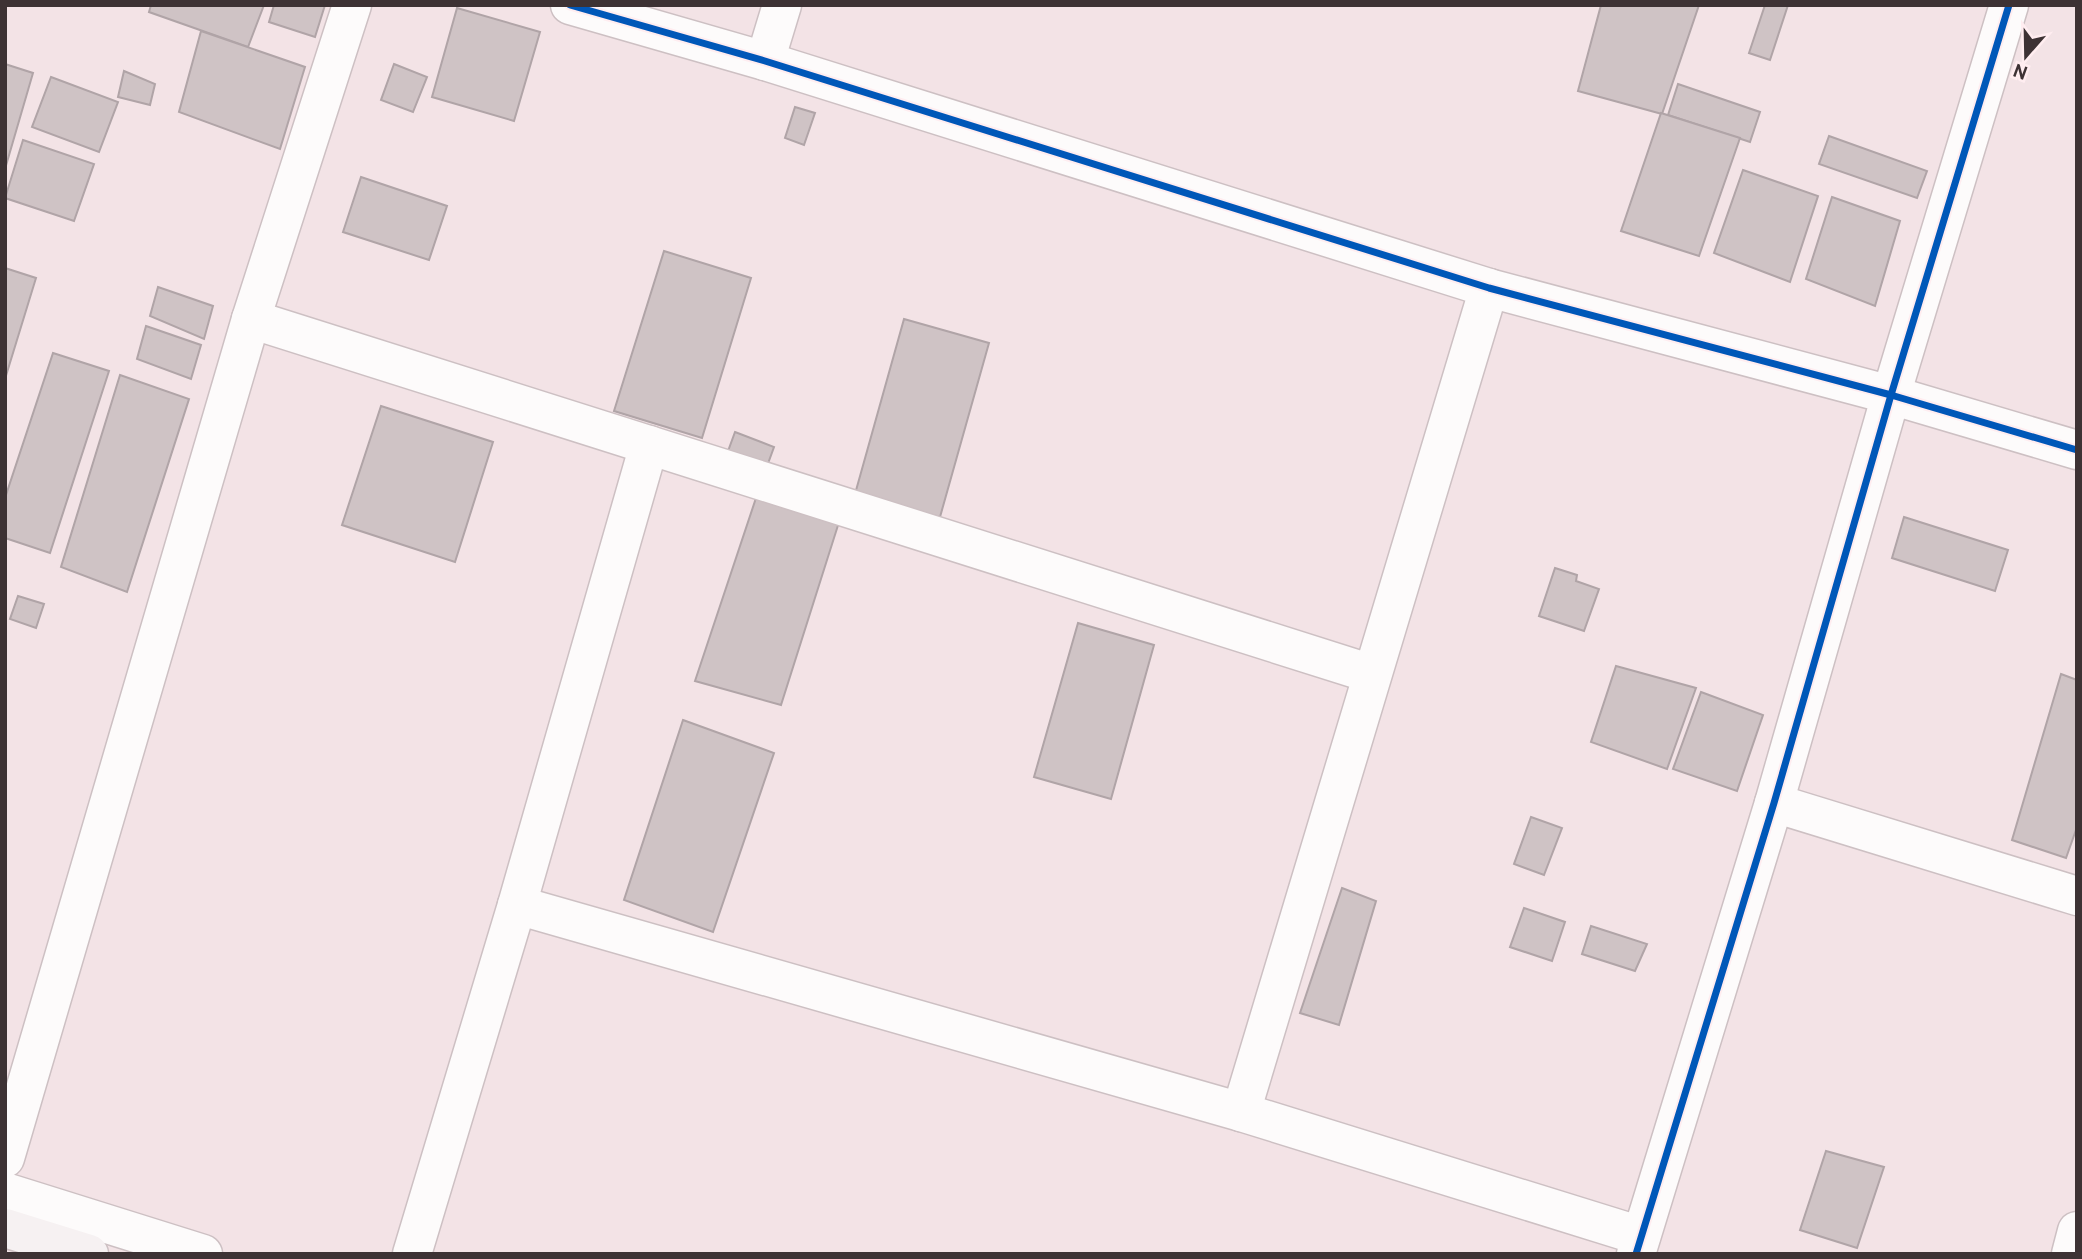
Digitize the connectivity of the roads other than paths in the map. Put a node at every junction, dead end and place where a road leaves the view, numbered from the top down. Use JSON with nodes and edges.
{"nodes":[{"id":1,"x":352,"y":5,"type":"edge"},
{"id":2,"x":570,"y":5,"type":"edge"},
{"id":3,"x":782,"y":5,"type":"edge"},
{"id":4,"x":2009,"y":5,"type":"edge"},
{"id":5,"x":765,"y":61,"type":"junction"},
{"id":6,"x":1489,"y":288,"type":"junction"},
{"id":7,"x":251,"y":319,"type":"junction"},
{"id":8,"x":1891,"y":395,"type":"junction"},
{"id":9,"x":649,"y":444,"type":"junction"},
{"id":10,"x":2077,"y":450,"type":"edge"},
{"id":11,"x":1372,"y":674,"type":"junction"},
{"id":12,"x":1774,"y":803,"type":"junction"},
{"id":13,"x":2077,"y":896,"type":"edge"},
{"id":14,"x":517,"y":905,"type":"junction"},
{"id":15,"x":1241,"y":1112,"type":"junction"},
{"id":16,"x":5,"y":1158,"type":"edge"},
{"id":17,"x":5,"y":1192,"type":"edge"},
{"id":18,"x":5,"y":1228,"type":"edge"},
{"id":19,"x":2077,"y":1231,"type":"edge"},
{"id":20,"x":1639,"y":1245,"type":"edge"},
{"id":21,"x":89,"y":1254,"type":"edge"},
{"id":22,"x":202,"y":1254,"type":"edge"},
{"id":23,"x":412,"y":1254,"type":"edge"},
{"id":24,"x":2071,"y":1254,"type":"edge"}],
"edges":[{"from":1,"to":7,"type":"street"},
{"from":2,"to":5,"type":"street"},
{"from":3,"to":5,"type":"street"},
{"from":4,"to":8,"type":"street"},
{"from":5,"to":6,"type":"street"},
{"from":6,"to":8,"type":"street"},
{"from":6,"to":11,"type":"street"},
{"from":7,"to":9,"type":"street"},
{"from":7,"to":16,"type":"street"},
{"from":8,"to":10,"type":"street"},
{"from":8,"to":12,"type":"street"},
{"from":9,"to":11,"type":"street"},
{"from":9,"to":14,"type":"street"},
{"from":11,"to":15,"type":"street"},
{"from":12,"to":13,"type":"street"},
{"from":12,"to":20,"type":"street"},
{"from":14,"to":15,"type":"street"},
{"from":14,"to":23,"type":"street"},
{"from":15,"to":20,"type":"street"},
{"from":17,"to":22,"type":"street"},
{"from":18,"to":21,"type":"main road"},
{"from":19,"to":24,"type":"street"}]}
